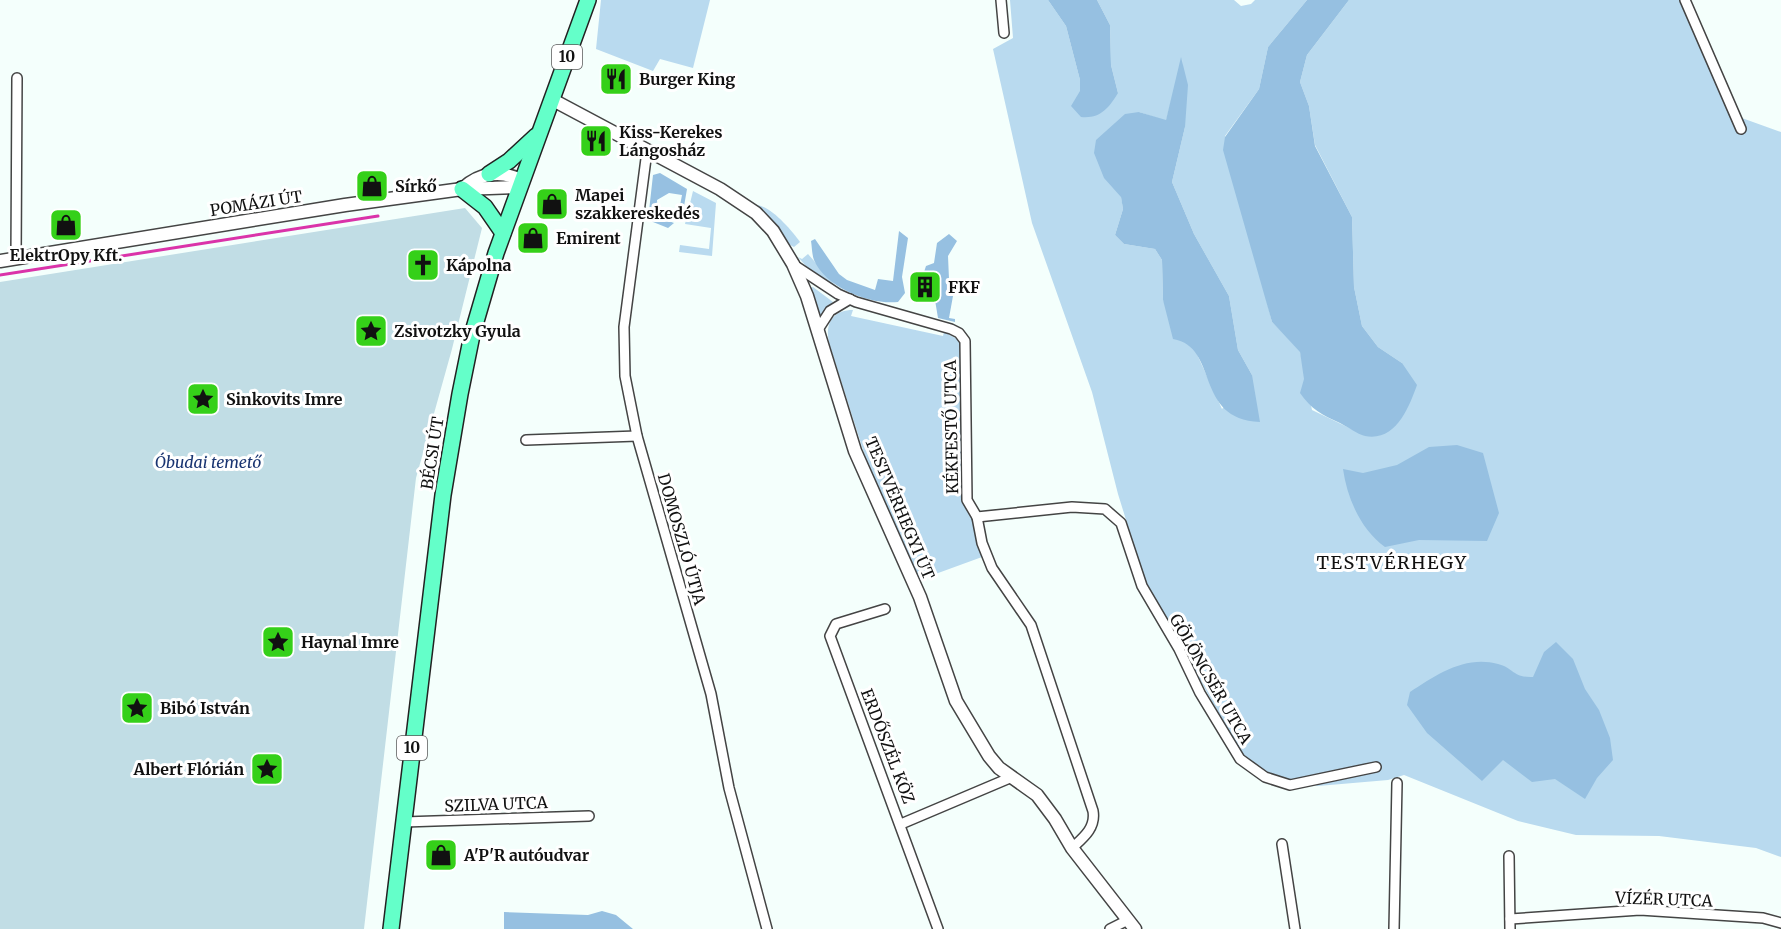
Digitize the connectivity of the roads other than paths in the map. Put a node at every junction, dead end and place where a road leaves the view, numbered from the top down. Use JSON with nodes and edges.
{"nodes":[{"id":1,"x":588,"y":0,"type":"edge"},
{"id":2,"x":1001,"y":0,"type":"edge"},
{"id":3,"x":1685,"y":0,"type":"edge"},
{"id":4,"x":1004,"y":33,"type":"dead end"},
{"id":5,"x":17,"y":78,"type":"dead end"},
{"id":6,"x":551,"y":99,"type":"junction"},
{"id":7,"x":1741,"y":129,"type":"dead end"},
{"id":8,"x":538,"y":134,"type":"junction"},
{"id":9,"x":647,"y":151,"type":"junction"},
{"id":10,"x":489,"y":181,"type":"junction"},
{"id":11,"x":520,"y":184,"type":"junction"},
{"id":12,"x":462,"y":189,"type":"junction"},
{"id":13,"x":485,"y":207,"type":"junction"},
{"id":14,"x":503,"y":233,"type":"junction"},
{"id":15,"x":16,"y":259,"type":"junction"},
{"id":16,"x":0,"y":261,"type":"edge"},
{"id":17,"x":793,"y":264,"type":"junction"},
{"id":18,"x":850,"y":299,"type":"junction"},
{"id":19,"x":819,"y":328,"type":"junction"},
{"id":20,"x":637,"y":436,"type":"junction"},
{"id":21,"x":526,"y":440,"type":"dead end"},
{"id":22,"x":977,"y":517,"type":"junction"},
{"id":23,"x":885,"y":609,"type":"dead end"},
{"id":24,"x":1376,"y":767,"type":"dead end"},
{"id":25,"x":1012,"y":777,"type":"junction"},
{"id":26,"x":1397,"y":783,"type":"dead end"},
{"id":27,"x":589,"y":816,"type":"dead end"},
{"id":28,"x":404,"y":822,"type":"junction"},
{"id":29,"x":901,"y":824,"type":"junction"},
{"id":30,"x":1282,"y":844,"type":"dead end"},
{"id":31,"x":1072,"y":848,"type":"junction"},
{"id":32,"x":1509,"y":856,"type":"dead end"},
{"id":33,"x":1510,"y":919,"type":"junction"},
{"id":34,"x":1781,"y":922,"type":"edge"},
{"id":35,"x":1132,"y":925,"type":"edge"},
{"id":36,"x":391,"y":929,"type":"edge"},
{"id":37,"x":767,"y":929,"type":"edge"},
{"id":38,"x":938,"y":929,"type":"edge"},
{"id":39,"x":1110,"y":929,"type":"edge"},
{"id":40,"x":1295,"y":929,"type":"edge"},
{"id":41,"x":1394,"y":929,"type":"edge"},
{"id":42,"x":1510,"y":929,"type":"edge"}],
"edges":[{"from":1,"to":6,"type":"main road","name":"BÉCSI ÚT","number":"10"},
{"from":2,"to":4,"type":"street"},
{"from":3,"to":7,"type":"street"},
{"from":5,"to":15,"type":"street"},
{"from":6,"to":8,"type":"main road","name":"BÉCSI ÚT","number":"10"},
{"from":6,"to":9,"type":"street","name":"TESTVÉRHEGYI ÚT"},
{"from":8,"to":10,"type":"main road"},
{"from":8,"to":11,"type":"main road","name":"BÉCSI ÚT","number":"10"},
{"from":9,"to":17,"type":"street","name":"TESTVÉRHEGYI ÚT"},
{"from":9,"to":20,"type":"street","name":"DOMOSZLÓ ÚTJA"},
{"from":10,"to":11,"type":"street","name":"POMÁZI ÚT"},
{"from":10,"to":12,"type":"street","name":"POMÁZI ÚT"},
{"from":10,"to":13,"type":"street"},
{"from":11,"to":14,"type":"main road","name":"BÉCSI ÚT","number":"10"},
{"from":12,"to":13,"type":"main road"},
{"from":12,"to":15,"type":"street","name":"POMÁZI ÚT"},
{"from":13,"to":14,"type":"main road"},
{"from":14,"to":28,"type":"main road","name":"BÉCSI ÚT","number":"10"},
{"from":15,"to":16,"type":"street","name":"POMÁZI ÚT"},
{"from":17,"to":18,"type":"street","name":"KÉKFESTŐ UTCA"},
{"from":17,"to":19,"type":"street","name":"TESTVÉRHEGYI ÚT"},
{"from":18,"to":19,"type":"street"},
{"from":18,"to":22,"type":"street","name":"KÉKFESTŐ UTCA"},
{"from":19,"to":25,"type":"street","name":"TESTVÉRHEGYI ÚT"},
{"from":20,"to":21,"type":"street"},
{"from":20,"to":37,"type":"street","name":"DOMOSZLÓ ÚTJA"},
{"from":22,"to":24,"type":"street","name":"GÖLÖNCSÉR UTCA"},
{"from":22,"to":31,"type":"street","name":"KÉKFESTŐ UTCA"},
{"from":23,"to":29,"type":"street","name":"ERDŐSZÉL KÖZ"},
{"from":25,"to":29,"type":"street"},
{"from":25,"to":31,"type":"street","name":"TESTVÉRHEGYI ÚT"},
{"from":26,"to":41,"type":"street"},
{"from":27,"to":28,"type":"street","name":"SZILVA UTCA"},
{"from":28,"to":36,"type":"main road","name":"BÉCSI ÚT","number":"10"},
{"from":29,"to":38,"type":"street","name":"ERDŐSZÉL KÖZ"},
{"from":30,"to":40,"type":"street"},
{"from":31,"to":35,"type":"street","name":"TESTVÉRHEGYI ÚT"},
{"from":32,"to":33,"type":"street"},
{"from":33,"to":34,"type":"street","name":"VÍZÉR UTCA"},
{"from":33,"to":42,"type":"street"},
{"from":35,"to":39,"type":"street"}]}
